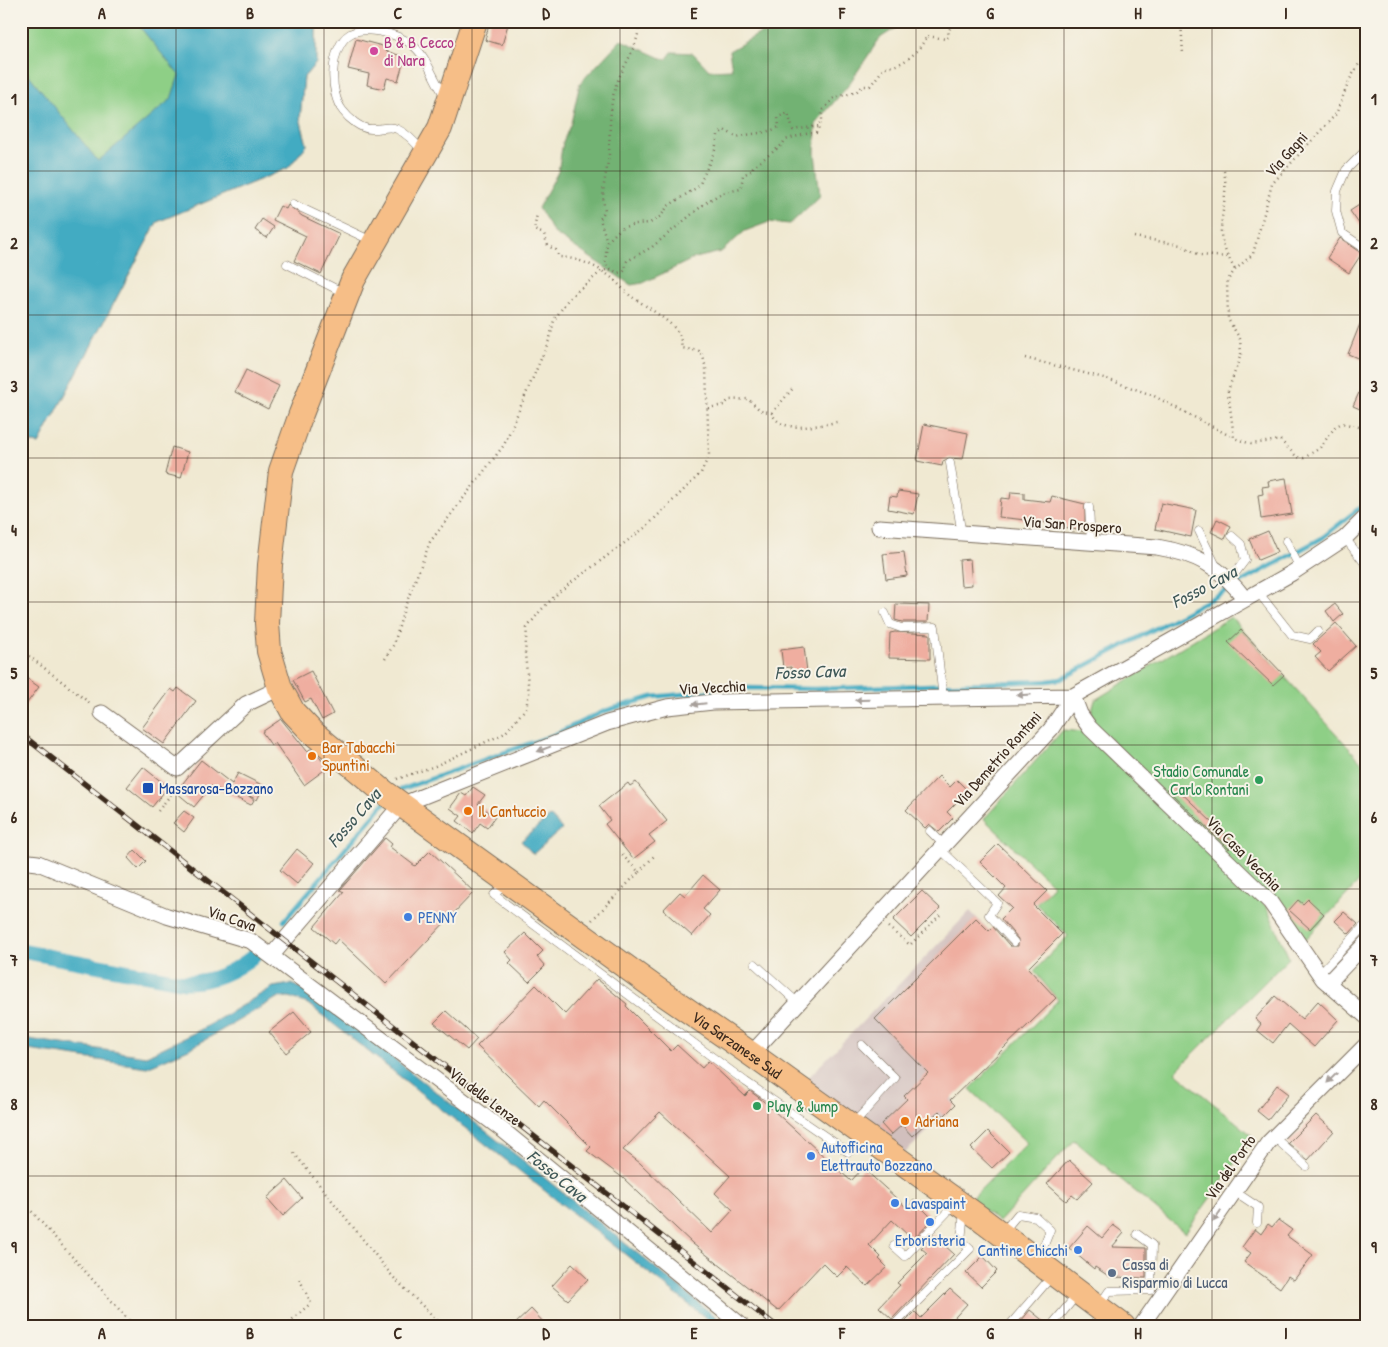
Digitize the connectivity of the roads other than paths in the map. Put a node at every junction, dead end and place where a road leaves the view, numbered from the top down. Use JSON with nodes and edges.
{"nodes":[{"id":1,"x":475,"y":21,"type":"edge"},
{"id":2,"x":450,"y":102,"type":"junction"},
{"id":3,"x":1367,"y":149,"type":"edge"},
{"id":4,"x":426,"y":155,"type":"junction"},
{"id":5,"x":293,"y":204,"type":"dead end"},
{"id":6,"x":374,"y":242,"type":"junction"},
{"id":7,"x":1361,"y":246,"type":"dead end"},
{"id":8,"x":287,"y":264,"type":"dead end"},
{"id":9,"x":348,"y":295,"type":"junction"},
{"id":10,"x":950,"y":463,"type":"dead end"},
{"id":11,"x":1089,"y":507,"type":"dead end"},
{"id":12,"x":1367,"y":516,"type":"edge"},
{"id":13,"x":879,"y":527,"type":"dead end"},
{"id":14,"x":1199,"y":531,"type":"dead end"},
{"id":15,"x":962,"y":535,"type":"junction"},
{"id":16,"x":1232,"y":536,"type":"dead end"},
{"id":17,"x":1344,"y":538,"type":"junction"},
{"id":18,"x":1091,"y":543,"type":"junction"},
{"id":19,"x":1288,"y":544,"type":"dead end"},
{"id":20,"x":1298,"y":565,"type":"junction"},
{"id":21,"x":1367,"y":566,"type":"edge"},
{"id":22,"x":1237,"y":586,"type":"junction"},
{"id":23,"x":886,"y":613,"type":"dead end"},
{"id":24,"x":1318,"y":631,"type":"dead end"},
{"id":25,"x":280,"y":688,"type":"junction"},
{"id":26,"x":943,"y":695,"type":"junction"},
{"id":27,"x":1073,"y":696,"type":"junction"},
{"id":28,"x":102,"y":712,"type":"road end"},
{"id":29,"x":390,"y":797,"type":"junction"},
{"id":30,"x":930,"y":831,"type":"dead end"},
{"id":31,"x":941,"y":846,"type":"junction"},
{"id":32,"x":21,"y":861,"type":"edge"},
{"id":33,"x":508,"y":882,"type":"junction"},
{"id":34,"x":1367,"y":923,"type":"edge"},
{"id":35,"x":1014,"y":942,"type":"dead end"},
{"id":36,"x":1367,"y":942,"type":"edge"},
{"id":37,"x":272,"y":955,"type":"junction"},
{"id":38,"x":755,"y":964,"type":"dead end"},
{"id":39,"x":1324,"y":978,"type":"junction"},
{"id":40,"x":798,"y":1003,"type":"junction"},
{"id":41,"x":1366,"y":1015,"type":"edge"},
{"id":42,"x":1367,"y":1044,"type":"edge"},
{"id":43,"x":862,"y":1045,"type":"dead end"},
{"id":44,"x":751,"y":1054,"type":"junction"},
{"id":45,"x":860,"y":1133,"type":"junction"},
{"id":46,"x":1274,"y":1137,"type":"junction"},
{"id":47,"x":1306,"y":1166,"type":"dead end"},
{"id":48,"x":1234,"y":1191,"type":"junction"},
{"id":49,"x":961,"y":1205,"type":"junction"},
{"id":50,"x":1257,"y":1222,"type":"dead end"},
{"id":51,"x":1001,"y":1233,"type":"junction"},
{"id":52,"x":1138,"y":1234,"type":"dead end"},
{"id":53,"x":894,"y":1246,"type":"dead end"},
{"id":54,"x":1046,"y":1267,"type":"junction"},
{"id":55,"x":1151,"y":1290,"type":"junction"},
{"id":56,"x":1166,"y":1290,"type":"junction"},
{"id":57,"x":1079,"y":1292,"type":"junction"},
{"id":58,"x":1098,"y":1307,"type":"junction"},
{"id":59,"x":742,"y":1326,"type":"edge"},
{"id":60,"x":893,"y":1326,"type":"edge"},
{"id":61,"x":1009,"y":1326,"type":"edge"},
{"id":62,"x":1051,"y":1326,"type":"edge"},
{"id":63,"x":1123,"y":1326,"type":"edge"},
{"id":64,"x":1141,"y":1326,"type":"edge"}],
"edges":[{"from":1,"to":2,"type":"main road","name":"Via Sarzanese Sud"},
{"from":2,"to":4,"type":"main road","name":"Via Sarzanese Sud"},
{"from":2,"to":4,"type":"lane"},
{"from":3,"to":7,"type":"lane"},
{"from":4,"to":6,"type":"main road","name":"Via Sarzanese Sud"},
{"from":5,"to":6,"type":"lane"},
{"from":6,"to":9,"type":"main road","name":"Via Sarzanese Sud"},
{"from":8,"to":9,"type":"lane"},
{"from":9,"to":25,"type":"main road","name":"Via Sarzanese Sud"},
{"from":10,"to":15,"type":"lane"},
{"from":11,"to":18,"type":"lane"},
{"from":12,"to":17,"type":"street","name":"Via Demetrio Rontani"},
{"from":13,"to":15,"type":"street","name":"Via San Prospero"},
{"from":14,"to":22,"type":"lane"},
{"from":15,"to":18,"type":"street","name":"Via San Prospero"},
{"from":16,"to":22,"type":"lane"},
{"from":17,"to":20,"type":"street","name":"Via Demetrio Rontani"},
{"from":17,"to":21,"type":"lane"},
{"from":18,"to":22,"type":"street","name":"Via San Prospero"},
{"from":19,"to":20,"type":"lane"},
{"from":20,"to":22,"type":"street","name":"Via Demetrio Rontani"},
{"from":22,"to":24,"type":"lane"},
{"from":22,"to":27,"type":"street","name":"Via Demetrio Rontani"},
{"from":23,"to":26,"type":"lane"},
{"from":25,"to":28,"type":"street"},
{"from":25,"to":29,"type":"main road","name":"Via Sarzanese Sud"},
{"from":27,"to":26,"type":"street","name":"Via Vecchia","one_way":true},
{"from":26,"to":29,"type":"street","name":"Via Vecchia","one_way":true},
{"from":27,"to":31,"type":"street","name":"Via Demetrio Rontani"},
{"from":27,"to":39,"type":"street","name":"Via Casa Vecchia"},
{"from":29,"to":33,"type":"main road","name":"Via Sarzanese Sud"},
{"from":29,"to":37,"type":"street"},
{"from":30,"to":31,"type":"lane"},
{"from":31,"to":35,"type":"lane"},
{"from":31,"to":40,"type":"street","name":"Via Demetrio Rontani"},
{"from":32,"to":37,"type":"street","name":"Via Cava"},
{"from":33,"to":44,"type":"main road","name":"Via Sarzanese Sud"},
{"from":33,"to":45,"type":"lane"},
{"from":34,"to":39,"type":"lane"},
{"from":36,"to":39,"type":"street"},
{"from":37,"to":59,"type":"street","name":"Via delle Lenze"},
{"from":38,"to":40,"type":"lane"},
{"from":39,"to":41,"type":"street","name":"Via Casa Vecchia"},
{"from":40,"to":44,"type":"street","name":"Via Demetrio Rontani"},
{"from":42,"to":46,"type":"street","name":"Via del Porto","one_way":true},
{"from":43,"to":45,"type":"lane"},
{"from":44,"to":45,"type":"main road","name":"Via Sarzanese Sud"},
{"from":45,"to":49,"type":"main road","name":"Via Sarzanese Sud"},
{"from":46,"to":47,"type":"lane"},
{"from":46,"to":48,"type":"street","name":"Via del Porto"},
{"from":48,"to":50,"type":"lane"},
{"from":48,"to":56,"type":"street","name":"Via del Porto","one_way":true},
{"from":49,"to":51,"type":"main road","name":"Via Sarzanese Sud"},
{"from":49,"to":53,"type":"lane"},
{"from":49,"to":60,"type":"lane"},
{"from":51,"to":54,"type":"main road","name":"Via Sarzanese Sud"},
{"from":51,"to":54,"type":"lane"},
{"from":52,"to":55,"type":"lane"},
{"from":54,"to":57,"type":"main road","name":"Via Sarzanese Sud"},
{"from":54,"to":61,"type":"lane"},
{"from":55,"to":56,"type":"lane"},
{"from":55,"to":58,"type":"lane"},
{"from":56,"to":64,"type":"street","name":"Via del Porto"},
{"from":57,"to":58,"type":"main road","name":"Via Sarzanese Sud"},
{"from":57,"to":62,"type":"lane"},
{"from":58,"to":63,"type":"main road","name":"Via Sarzanese Sud"}]}
